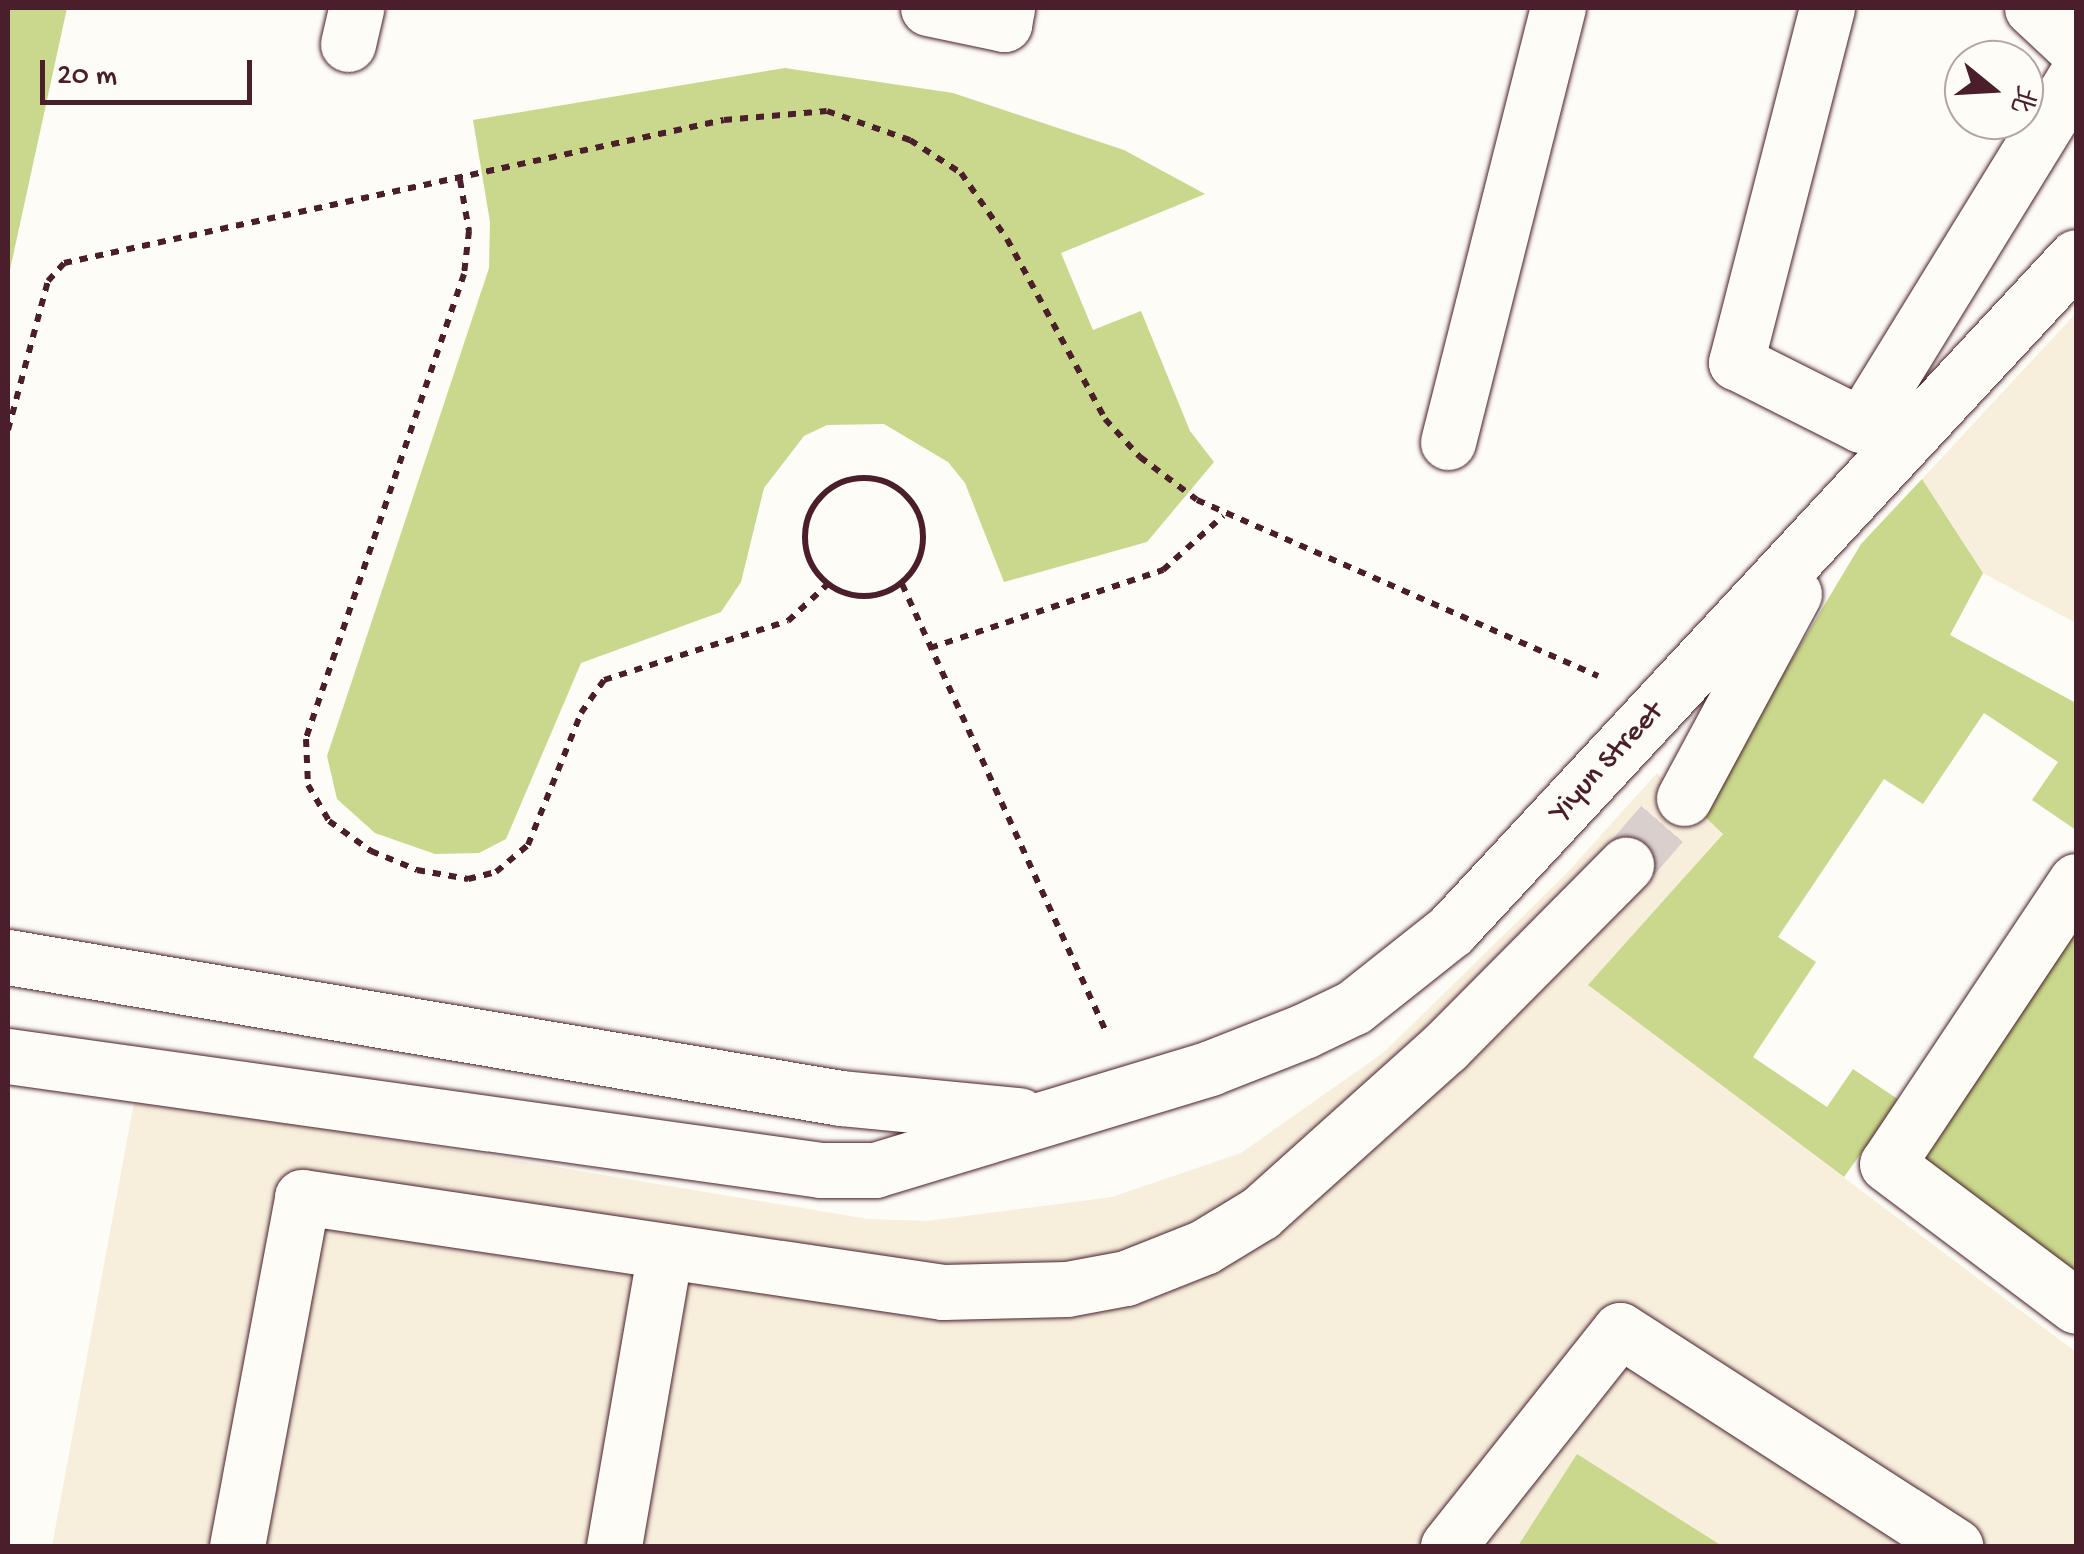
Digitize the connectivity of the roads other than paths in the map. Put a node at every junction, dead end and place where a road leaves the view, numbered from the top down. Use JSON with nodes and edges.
{"nodes":[{"id":1,"x":928,"y":8,"type":"edge"},
{"id":2,"x":1008,"y":8,"type":"edge"},
{"id":3,"x":1558,"y":8,"type":"edge"},
{"id":4,"x":1827,"y":8,"type":"edge"},
{"id":5,"x":2032,"y":8,"type":"edge"},
{"id":6,"x":2076,"y":49,"type":"edge"},
{"id":7,"x":2076,"y":76,"type":"edge"},
{"id":8,"x":2076,"y":257,"type":"edge"},
{"id":9,"x":1448,"y":442,"type":"dead end"},
{"id":10,"x":1829,"y":528,"type":"junction"},
{"id":11,"x":1684,"y":798,"type":"tunnel mouth"},
{"id":12,"x":1626,"y":865,"type":"tunnel mouth"},
{"id":13,"x":2076,"y":881,"type":"edge"},
{"id":14,"x":8,"y":957,"type":"edge"},
{"id":15,"x":8,"y":1056,"type":"edge"},
{"id":16,"x":1037,"y":1116,"type":"junction"},
{"id":17,"x":665,"y":1251,"type":"junction"},
{"id":18,"x":2076,"y":1306,"type":"edge"},
{"id":19,"x":237,"y":1546,"type":"edge"},
{"id":20,"x":614,"y":1546,"type":"edge"},
{"id":21,"x":1448,"y":1546,"type":"edge"},
{"id":22,"x":1955,"y":1546,"type":"edge"}],
"edges":[{"from":1,"to":2,"type":"lane"},
{"from":3,"to":9,"type":"lane"},
{"from":4,"to":7,"type":"lane"},
{"from":5,"to":6,"type":"lane"},
{"from":8,"to":10,"type":"lane","name":"Yiyun Street"},
{"from":10,"to":11,"type":"lane"},
{"from":10,"to":16,"type":"lane","name":"Yiyun Street"},
{"from":12,"to":17,"type":"lane"},
{"from":13,"to":18,"type":"lane"},
{"from":14,"to":16,"type":"lane"},
{"from":15,"to":16,"type":"lane","name":"Yiyun Street"},
{"from":17,"to":19,"type":"lane"},
{"from":17,"to":20,"type":"lane"},
{"from":21,"to":22,"type":"lane"}]}
